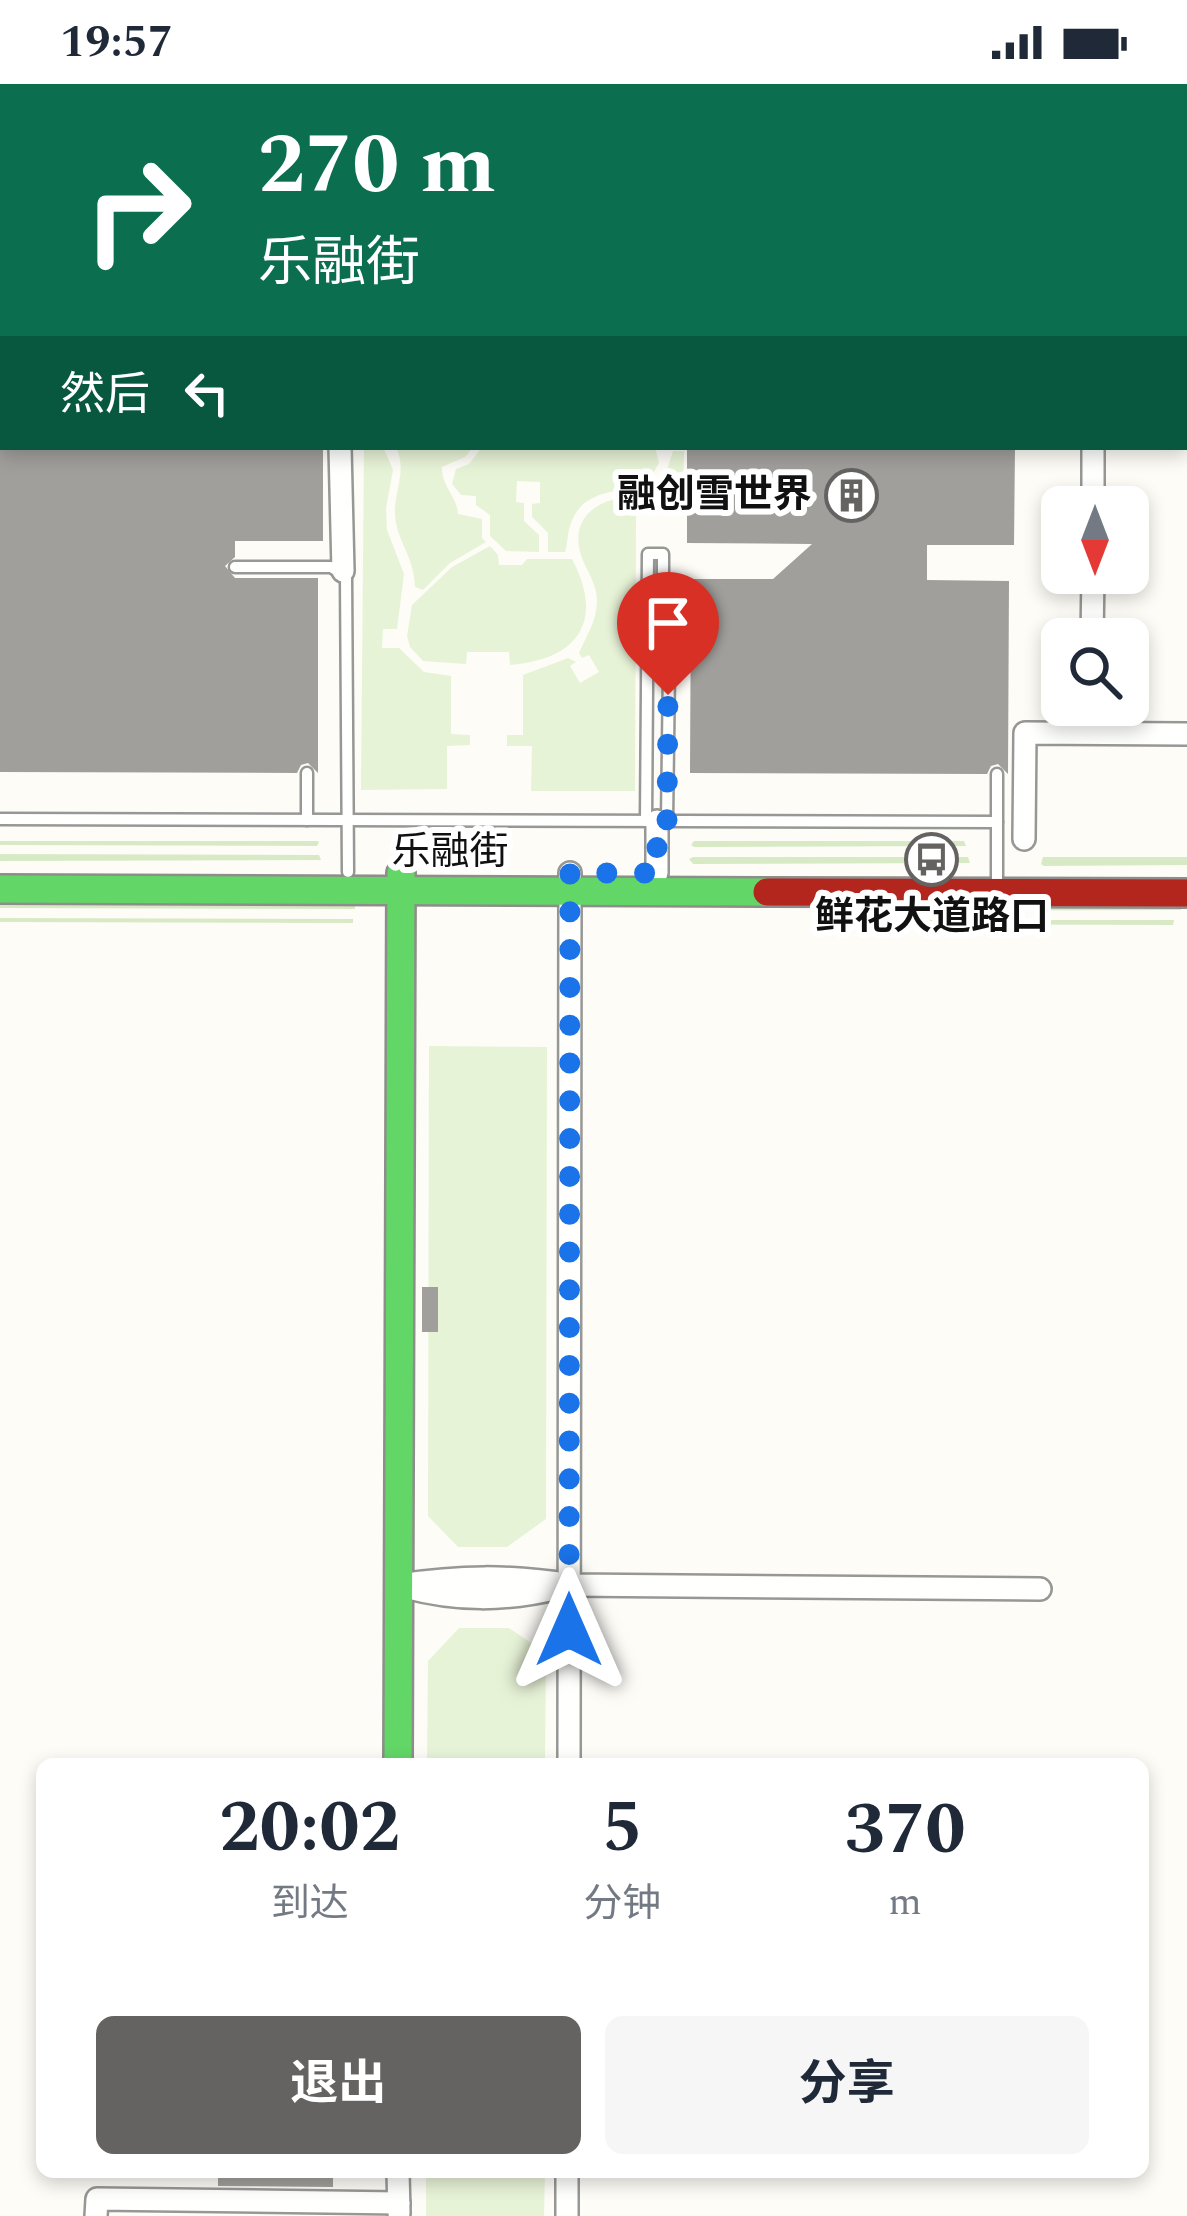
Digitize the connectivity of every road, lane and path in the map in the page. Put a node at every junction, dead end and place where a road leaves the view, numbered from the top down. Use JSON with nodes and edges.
{"nodes":[{"id":1,"x":340,"y":450,"type":"edge"},
{"id":2,"x":1093,"y":450,"type":"edge"},
{"id":3,"x":1093,"y":486,"type":"edge"},
{"id":4,"x":236,"y":567,"type":"dead end"},
{"id":5,"x":343,"y":571,"type":"junction"},
{"id":6,"x":1092,"y":726,"type":"edge"},
{"id":7,"x":1092,"y":732,"type":"junction"},
{"id":8,"x":1187,"y":734,"type":"edge"},
{"id":9,"x":308,"y":773,"type":"dead end"},
{"id":10,"x":997,"y":774,"type":"dead end"},
{"id":11,"x":0,"y":819,"type":"edge"},
{"id":12,"x":308,"y":820,"type":"junction"},
{"id":13,"x":348,"y":820,"type":"junction"},
{"id":14,"x":657,"y":821,"type":"junction"},
{"id":15,"x":997,"y":822,"type":"junction"},
{"id":16,"x":1024,"y":839,"type":"dead end"},
{"id":17,"x":0,"y":872,"type":"edge"},
{"id":18,"x":349,"y":872,"type":"junction"},
{"id":19,"x":657,"y":873,"type":"junction"},
{"id":20,"x":1187,"y":873,"type":"edge"},
{"id":21,"x":401,"y":882,"type":"junction"},
{"id":22,"x":570,"y":882,"type":"junction"},
{"id":23,"x":997,"y":883,"type":"junction"},
{"id":24,"x":0,"y":890,"type":"edge"},
{"id":25,"x":1187,"y":893,"type":"edge"},
{"id":26,"x":399,"y":1586,"type":"junction"},
{"id":27,"x":570,"y":1586,"type":"junction"},
{"id":28,"x":1040,"y":1588,"type":"dead end"},
{"id":29,"x":398,"y":1758,"type":"edge"},
{"id":30,"x":568,"y":1758,"type":"edge"},
{"id":31,"x":398,"y":2178,"type":"edge"},
{"id":32,"x":567,"y":2178,"type":"edge"},
{"id":33,"x":399,"y":2209,"type":"edge"},
{"id":34,"x":96,"y":2216,"type":"edge"},
{"id":35,"x":567,"y":2216,"type":"edge"}],
"edges":[{"from":1,"to":5,"type":"street"},
{"from":2,"to":3,"type":"street"},
{"from":4,"to":5,"type":"lane"},
{"from":5,"to":13,"type":"lane"},
{"from":6,"to":7,"type":"street"},
{"from":7,"to":8,"type":"street"},
{"from":7,"to":16,"type":"street"},
{"from":9,"to":12,"type":"lane"},
{"from":10,"to":15,"type":"lane"},
{"from":11,"to":12,"type":"lane"},
{"from":12,"to":13,"type":"lane"},
{"from":13,"to":14,"type":"lane"},
{"from":13,"to":18,"type":"lane"},
{"from":14,"to":14,"type":"lane"},
{"from":14,"to":15,"type":"lane"},
{"from":14,"to":19,"type":"street"},
{"from":15,"to":23,"type":"lane"},
{"from":17,"to":18,"type":"street","name":"乐融街"},
{"from":18,"to":21,"type":"street","name":"乐融街"},
{"from":19,"to":22,"type":"street","name":"乐融街"},
{"from":19,"to":23,"type":"street","name":"乐融街"},
{"from":20,"to":23,"type":"street","name":"乐融街"},
{"from":21,"to":22,"type":"street","name":"乐融街"},
{"from":21,"to":24,"type":"street","name":"乐融街"},
{"from":21,"to":26,"type":"street"},
{"from":22,"to":23,"type":"street","name":"乐融街"},
{"from":22,"to":27,"type":"street"},
{"from":23,"to":25,"type":"street","name":"乐融街"},
{"from":26,"to":27,"type":"street"},
{"from":26,"to":29,"type":"street"},
{"from":27,"to":28,"type":"street"},
{"from":27,"to":30,"type":"street"},
{"from":31,"to":33,"type":"street"},
{"from":32,"to":35,"type":"street"},
{"from":33,"to":34,"type":"street"}]}
